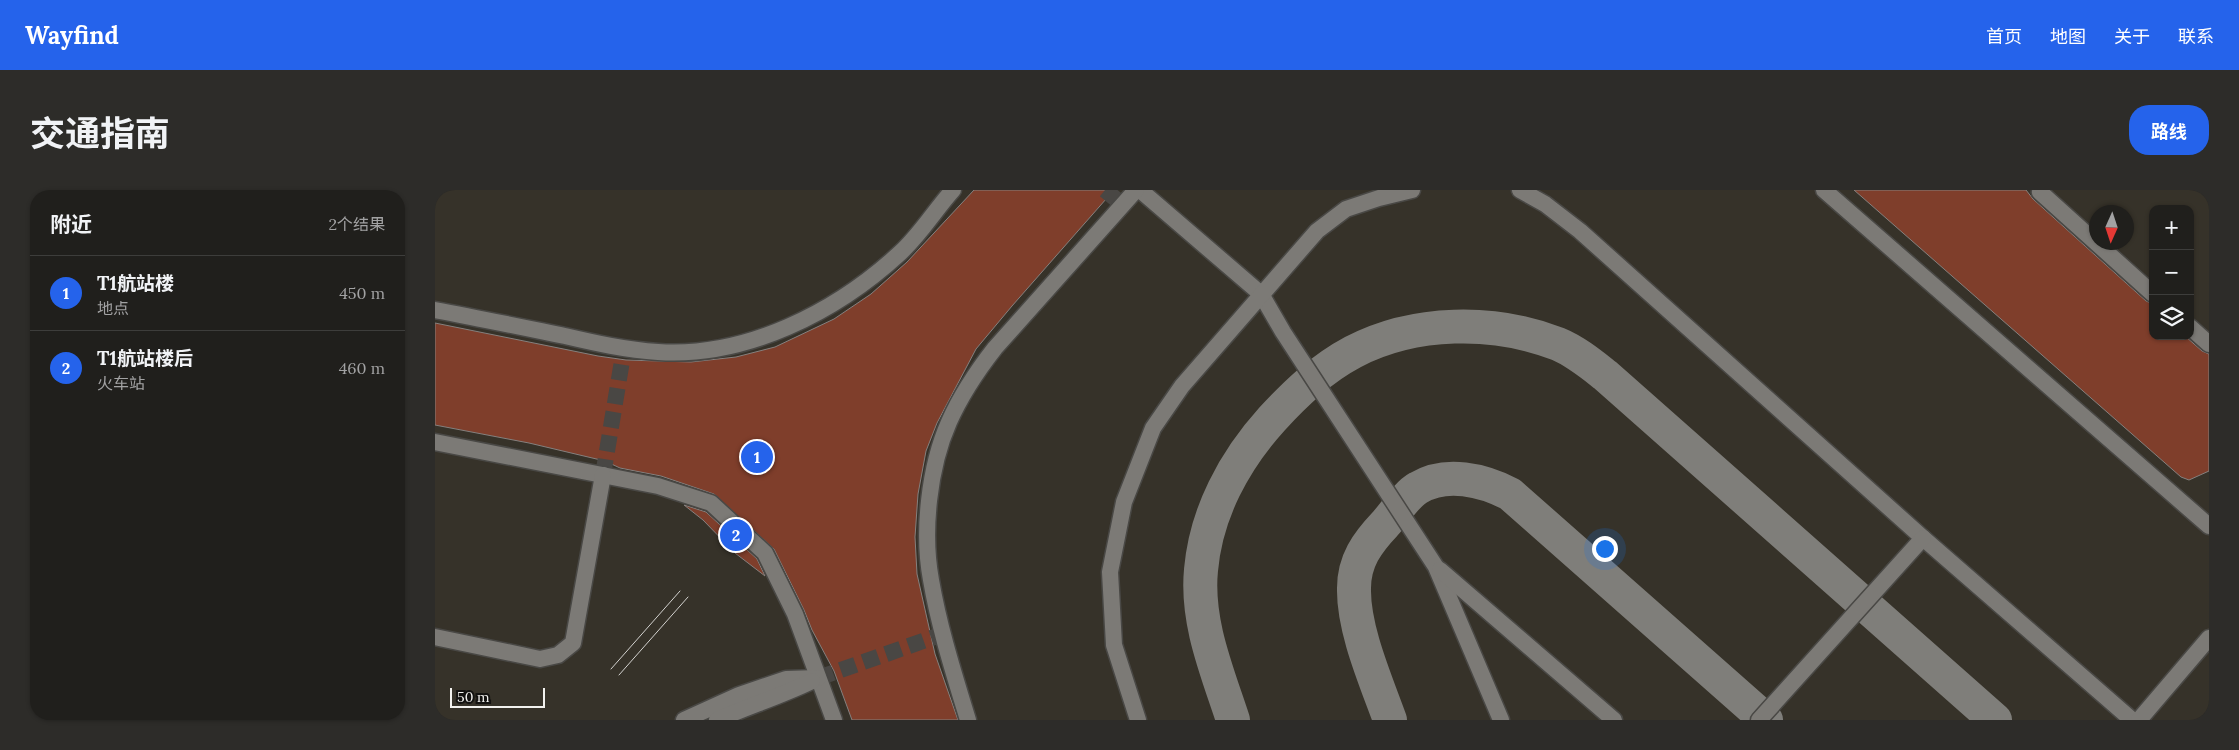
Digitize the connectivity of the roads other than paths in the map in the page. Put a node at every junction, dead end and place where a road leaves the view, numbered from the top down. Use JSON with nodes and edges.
{"nodes":[{"id":1,"x":953,"y":190,"type":"edge"},
{"id":2,"x":1136,"y":190,"type":"edge"},
{"id":3,"x":1140,"y":190,"type":"edge"},
{"id":4,"x":1412,"y":190,"type":"edge"},
{"id":5,"x":1520,"y":190,"type":"edge"},
{"id":6,"x":1824,"y":190,"type":"edge"},
{"id":7,"x":2040,"y":191,"type":"edge"},
{"id":8,"x":2149,"y":290,"type":"edge"},
{"id":9,"x":1261,"y":294,"type":"junction"},
{"id":10,"x":435,"y":310,"type":"edge"},
{"id":11,"x":2194,"y":331,"type":"edge"},
{"id":12,"x":2209,"y":344,"type":"edge"},
{"id":13,"x":435,"y":442,"type":"edge"},
{"id":14,"x":603,"y":475,"type":"junction"},
{"id":15,"x":2209,"y":526,"type":"edge"},
{"id":16,"x":1923,"y":538,"type":"junction"},
{"id":17,"x":1436,"y":567,"type":"junction"},
{"id":18,"x":435,"y":637,"type":"edge"},
{"id":19,"x":2209,"y":638,"type":"edge"},
{"id":20,"x":818,"y":678,"type":"junction"},
{"id":21,"x":684,"y":720,"type":"edge"},
{"id":22,"x":717,"y":720,"type":"edge"},
{"id":23,"x":834,"y":720,"type":"edge"},
{"id":24,"x":968,"y":720,"type":"edge"},
{"id":25,"x":1138,"y":720,"type":"edge"},
{"id":26,"x":1501,"y":720,"type":"edge"},
{"id":27,"x":1614,"y":720,"type":"edge"},
{"id":28,"x":1759,"y":720,"type":"edge"},
{"id":29,"x":2132,"y":720,"type":"edge"},
{"id":30,"x":2139,"y":720,"type":"edge"}],
"edges":[{"from":1,"to":10,"type":"lane"},
{"from":2,"to":24,"type":"lane"},
{"from":3,"to":9,"type":"lane"},
{"from":4,"to":9,"type":"lane"},
{"from":5,"to":16,"type":"lane"},
{"from":6,"to":15,"type":"lane"},
{"from":7,"to":8,"type":"lane"},
{"from":9,"to":17,"type":"lane"},
{"from":9,"to":25,"type":"lane"},
{"from":11,"to":12,"type":"lane"},
{"from":13,"to":14,"type":"lane"},
{"from":14,"to":18,"type":"lane"},
{"from":14,"to":20,"type":"lane"},
{"from":16,"to":28,"type":"lane"},
{"from":16,"to":29,"type":"lane"},
{"from":17,"to":26,"type":"lane"},
{"from":17,"to":27,"type":"lane"},
{"from":19,"to":30,"type":"lane"},
{"from":20,"to":21,"type":"lane"},
{"from":20,"to":22,"type":"lane"},
{"from":20,"to":23,"type":"lane"}]}
